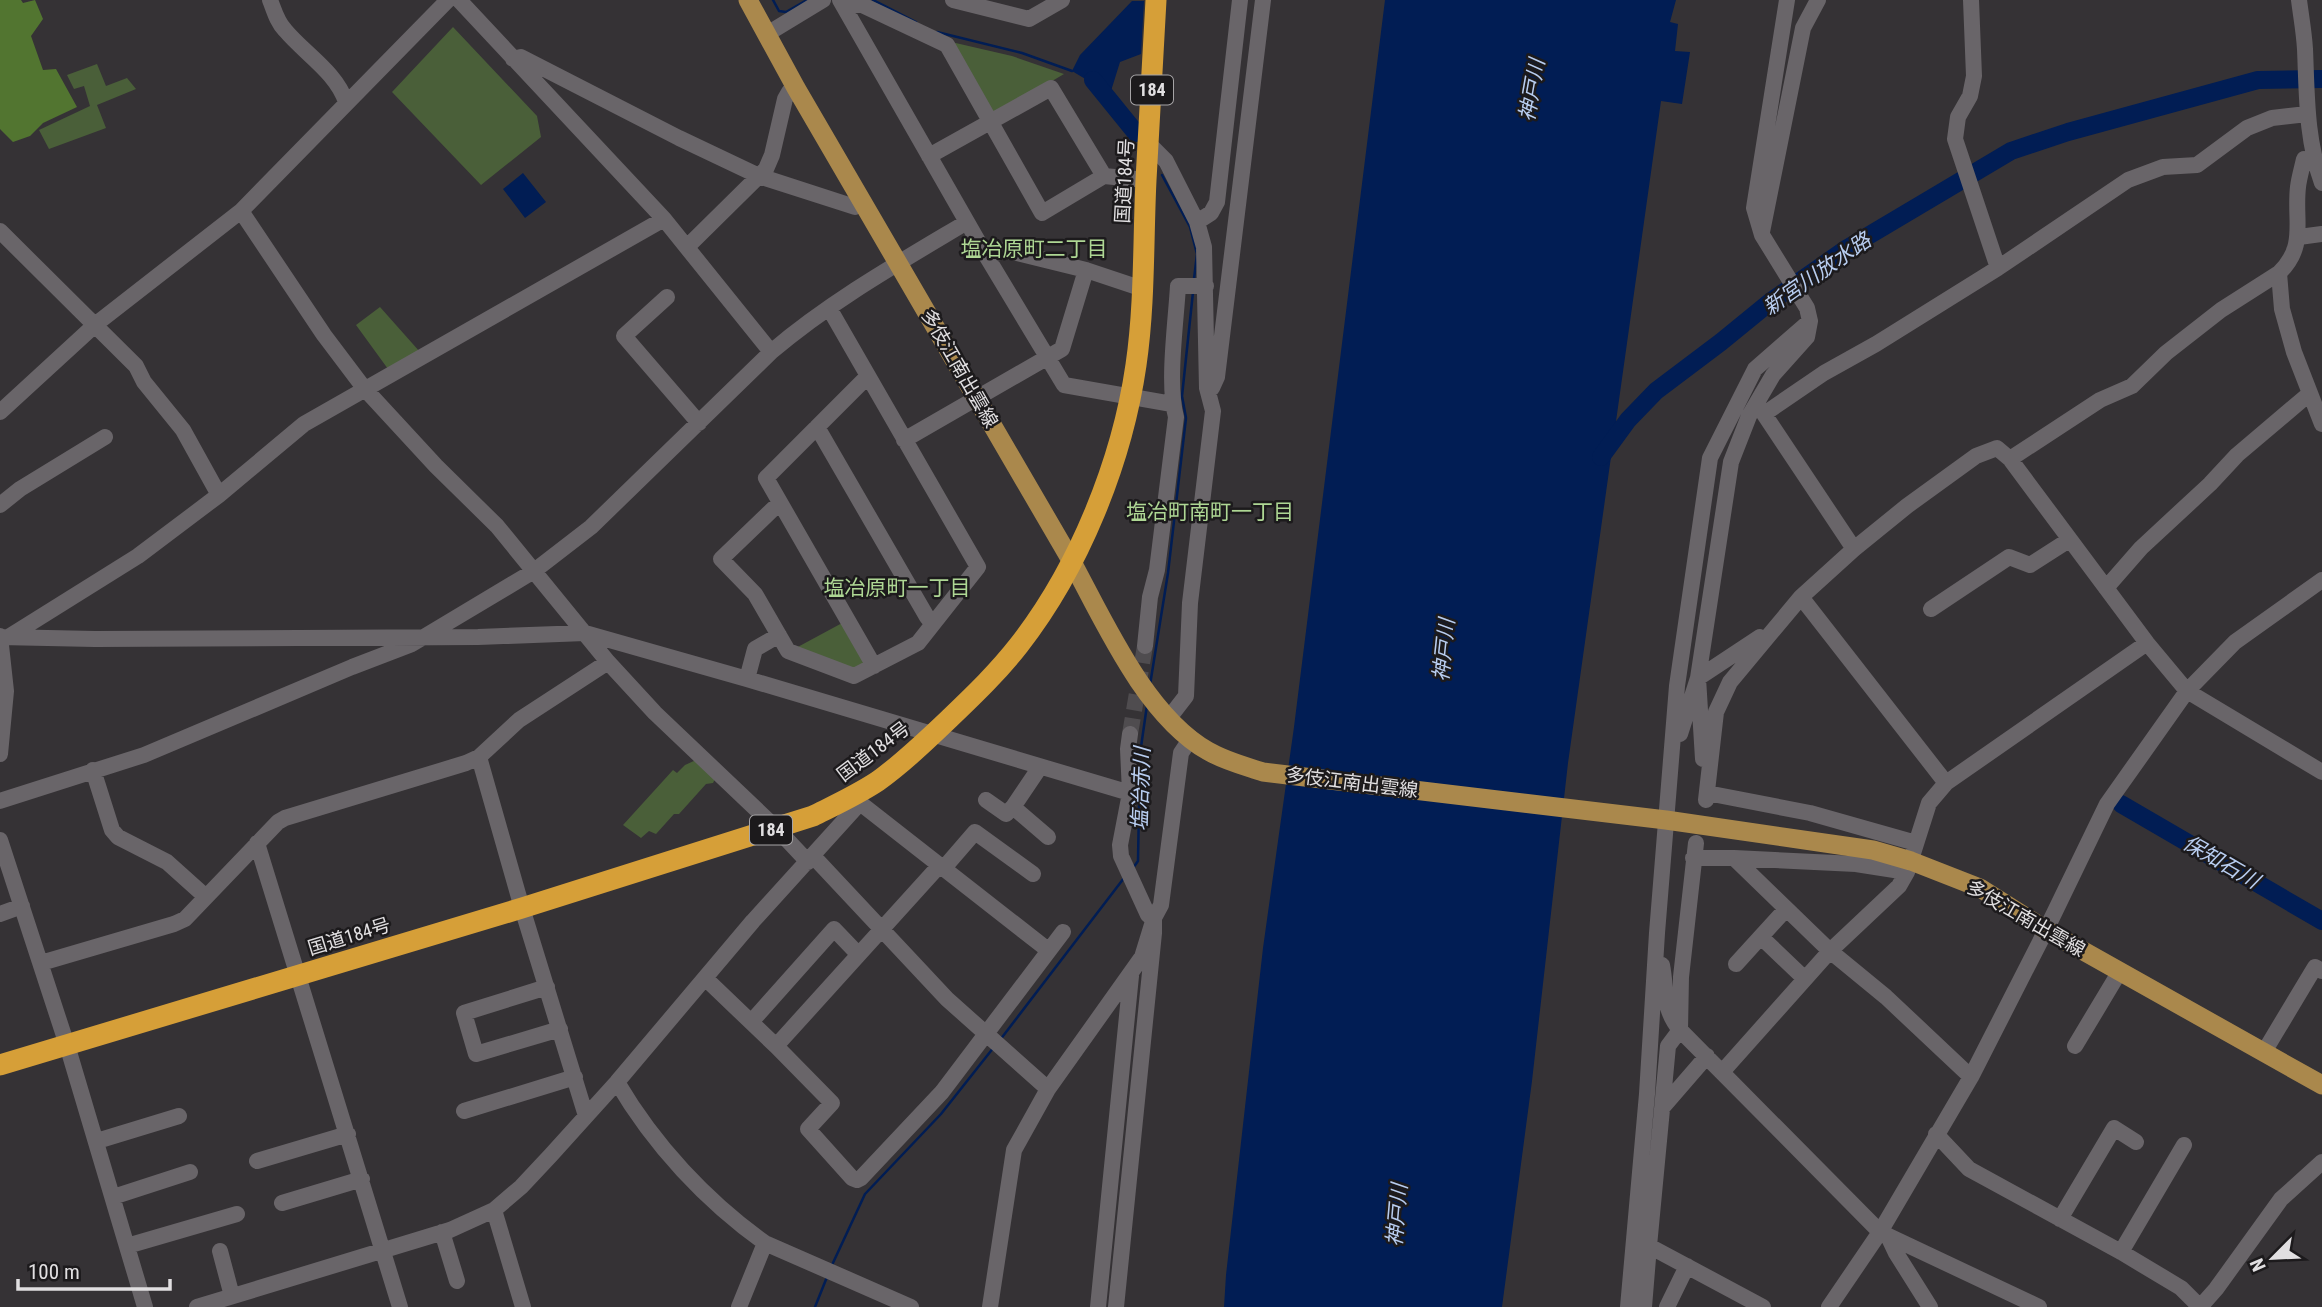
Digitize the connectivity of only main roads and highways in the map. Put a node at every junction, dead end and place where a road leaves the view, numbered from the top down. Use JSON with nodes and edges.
{"nodes":[{"id":1,"x":748,"y":0,"type":"edge"},
{"id":2,"x":1156,"y":0,"type":"edge"},
{"id":3,"x":1072,"y":562,"type":"junction"},
{"id":4,"x":0,"y":1065,"type":"edge"},
{"id":5,"x":2322,"y":1085,"type":"edge"}],
"edges":[{"from":1,"to":3,"type":"main road","name":"多伎江南出雲線"},
{"from":2,"to":3,"type":"highway","name":"国道184号","number":"184"},
{"from":3,"to":4,"type":"highway","name":"国道184号","number":"184"},
{"from":3,"to":5,"type":"main road","name":"多伎江南出雲線"}]}
